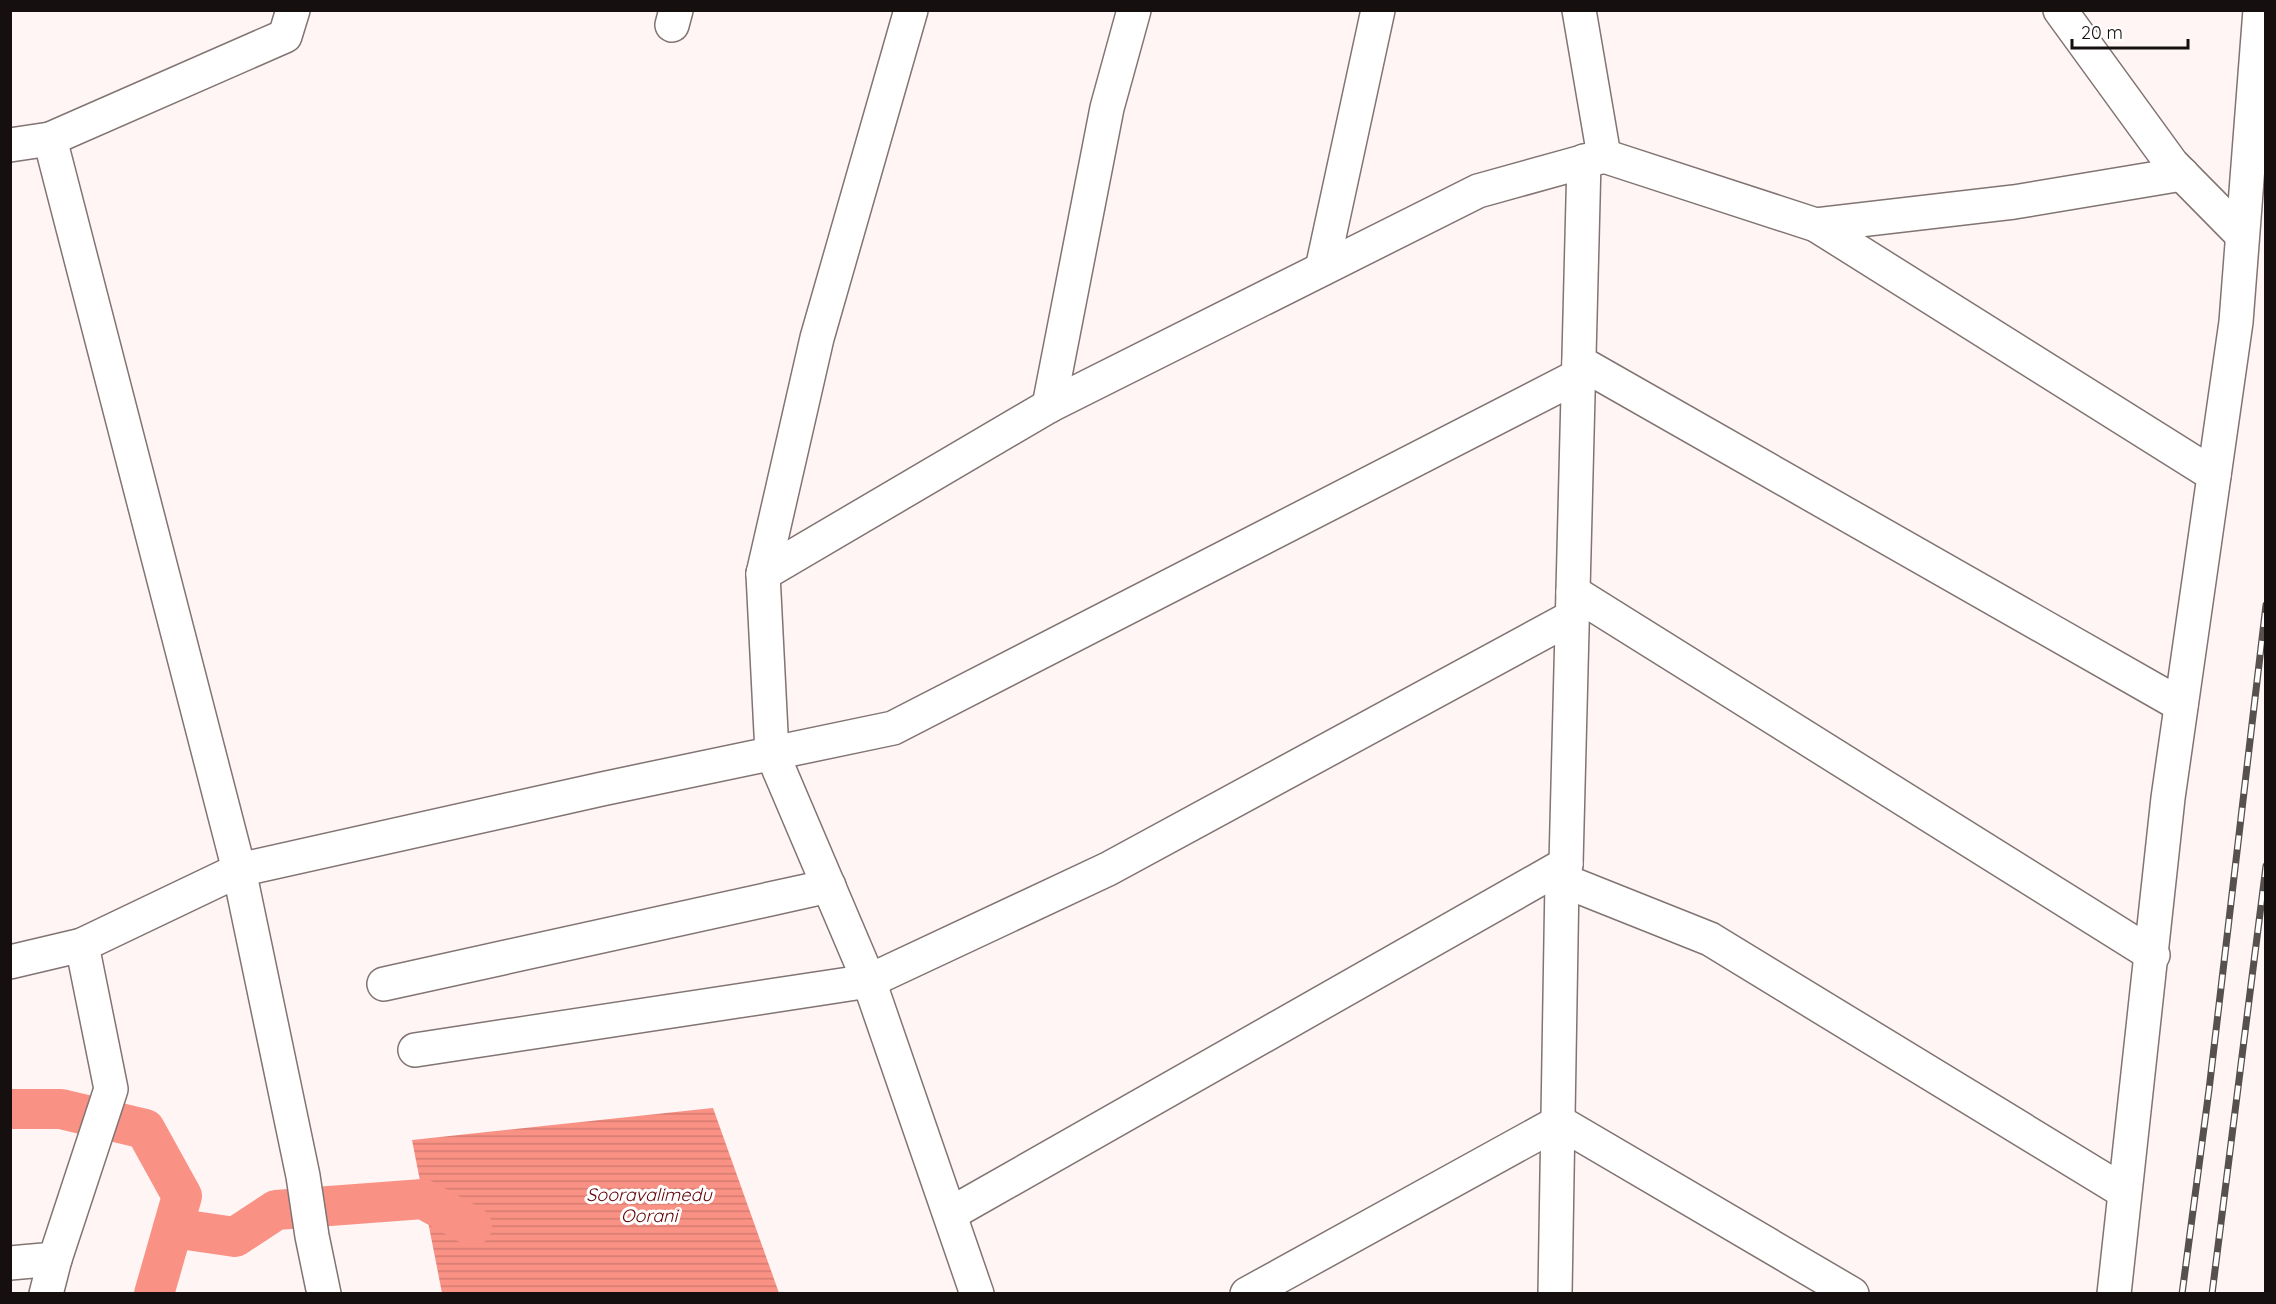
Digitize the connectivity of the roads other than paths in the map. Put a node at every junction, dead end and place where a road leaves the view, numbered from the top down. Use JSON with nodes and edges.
{"nodes":[{"id":1,"x":293,"y":10,"type":"edge"},
{"id":2,"x":911,"y":10,"type":"edge"},
{"id":3,"x":1134,"y":10,"type":"edge"},
{"id":4,"x":1378,"y":10,"type":"edge"},
{"id":5,"x":1580,"y":10,"type":"edge"},
{"id":6,"x":2061,"y":10,"type":"edge"},
{"id":7,"x":2260,"y":10,"type":"edge"},
{"id":8,"x":50,"y":139,"type":"junction"},
{"id":9,"x":10,"y":145,"type":"edge"},
{"id":10,"x":1594,"y":159,"type":"junction"},
{"id":11,"x":2182,"y":174,"type":"junction"},
{"id":12,"x":1816,"y":225,"type":"junction"},
{"id":13,"x":2242,"y":235,"type":"junction"},
{"id":14,"x":1322,"y":269,"type":"junction"},
{"id":15,"x":1578,"y":369,"type":"junction"},
{"id":16,"x":1049,"y":406,"type":"junction"},
{"id":17,"x":2214,"y":475,"type":"junction"},
{"id":18,"x":763,"y":574,"type":"junction"},
{"id":19,"x":1573,"y":604,"type":"junction"},
{"id":20,"x":2181,"y":705,"type":"junction"},
{"id":21,"x":772,"y":753,"type":"junction"},
{"id":22,"x":239,"y":870,"type":"junction"},
{"id":23,"x":1564,"y":872,"type":"junction"},
{"id":24,"x":829,"y":886,"type":"junction"},
{"id":25,"x":82,"y":945,"type":"junction"},
{"id":26,"x":2153,"y":955,"type":"junction"},
{"id":27,"x":10,"y":962,"type":"edge"},
{"id":28,"x":869,"y":981,"type":"junction"},
{"id":29,"x":384,"y":984,"type":"dead end"},
{"id":30,"x":415,"y":1050,"type":"dead end"},
{"id":31,"x":1559,"y":1122,"type":"junction"},
{"id":32,"x":2123,"y":1191,"type":"junction"},
{"id":33,"x":950,"y":1214,"type":"junction"},
{"id":34,"x":55,"y":1259,"type":"junction"},
{"id":35,"x":10,"y":1263,"type":"edge"},
{"id":36,"x":46,"y":1293,"type":"edge"},
{"id":37,"x":324,"y":1293,"type":"edge"},
{"id":38,"x":977,"y":1293,"type":"edge"},
{"id":39,"x":1247,"y":1293,"type":"edge"},
{"id":40,"x":1555,"y":1293,"type":"edge"},
{"id":41,"x":1851,"y":1293,"type":"edge"},
{"id":42,"x":2114,"y":1293,"type":"edge"}],
"edges":[{"from":1,"to":8,"type":"street"},
{"from":2,"to":18,"type":"street"},
{"from":3,"to":16,"type":"street"},
{"from":4,"to":14,"type":"street"},
{"from":5,"to":10,"type":"street"},
{"from":6,"to":11,"type":"street"},
{"from":7,"to":13,"type":"street"},
{"from":8,"to":9,"type":"street"},
{"from":8,"to":22,"type":"street"},
{"from":10,"to":12,"type":"street"},
{"from":10,"to":14,"type":"street"},
{"from":10,"to":15,"type":"street"},
{"from":11,"to":12,"type":"street"},
{"from":11,"to":13,"type":"street"},
{"from":12,"to":17,"type":"street"},
{"from":13,"to":17,"type":"street"},
{"from":14,"to":16,"type":"street"},
{"from":15,"to":19,"type":"street"},
{"from":15,"to":20,"type":"street"},
{"from":15,"to":21,"type":"street"},
{"from":16,"to":18,"type":"street"},
{"from":17,"to":20,"type":"street"},
{"from":18,"to":21,"type":"street"},
{"from":19,"to":23,"type":"street"},
{"from":19,"to":26,"type":"street"},
{"from":19,"to":28,"type":"street"},
{"from":20,"to":26,"type":"street"},
{"from":21,"to":22,"type":"street"},
{"from":21,"to":24,"type":"street"},
{"from":22,"to":25,"type":"street"},
{"from":22,"to":37,"type":"street"},
{"from":23,"to":31,"type":"street"},
{"from":23,"to":32,"type":"street"},
{"from":23,"to":33,"type":"street"},
{"from":24,"to":28,"type":"street"},
{"from":24,"to":29,"type":"street"},
{"from":25,"to":27,"type":"street"},
{"from":25,"to":34,"type":"street"},
{"from":26,"to":32,"type":"street"},
{"from":28,"to":30,"type":"street"},
{"from":28,"to":33,"type":"street"},
{"from":31,"to":39,"type":"street"},
{"from":31,"to":40,"type":"street"},
{"from":31,"to":41,"type":"street"},
{"from":32,"to":42,"type":"street"},
{"from":33,"to":38,"type":"street"},
{"from":34,"to":35,"type":"street"},
{"from":34,"to":36,"type":"street"}]}
